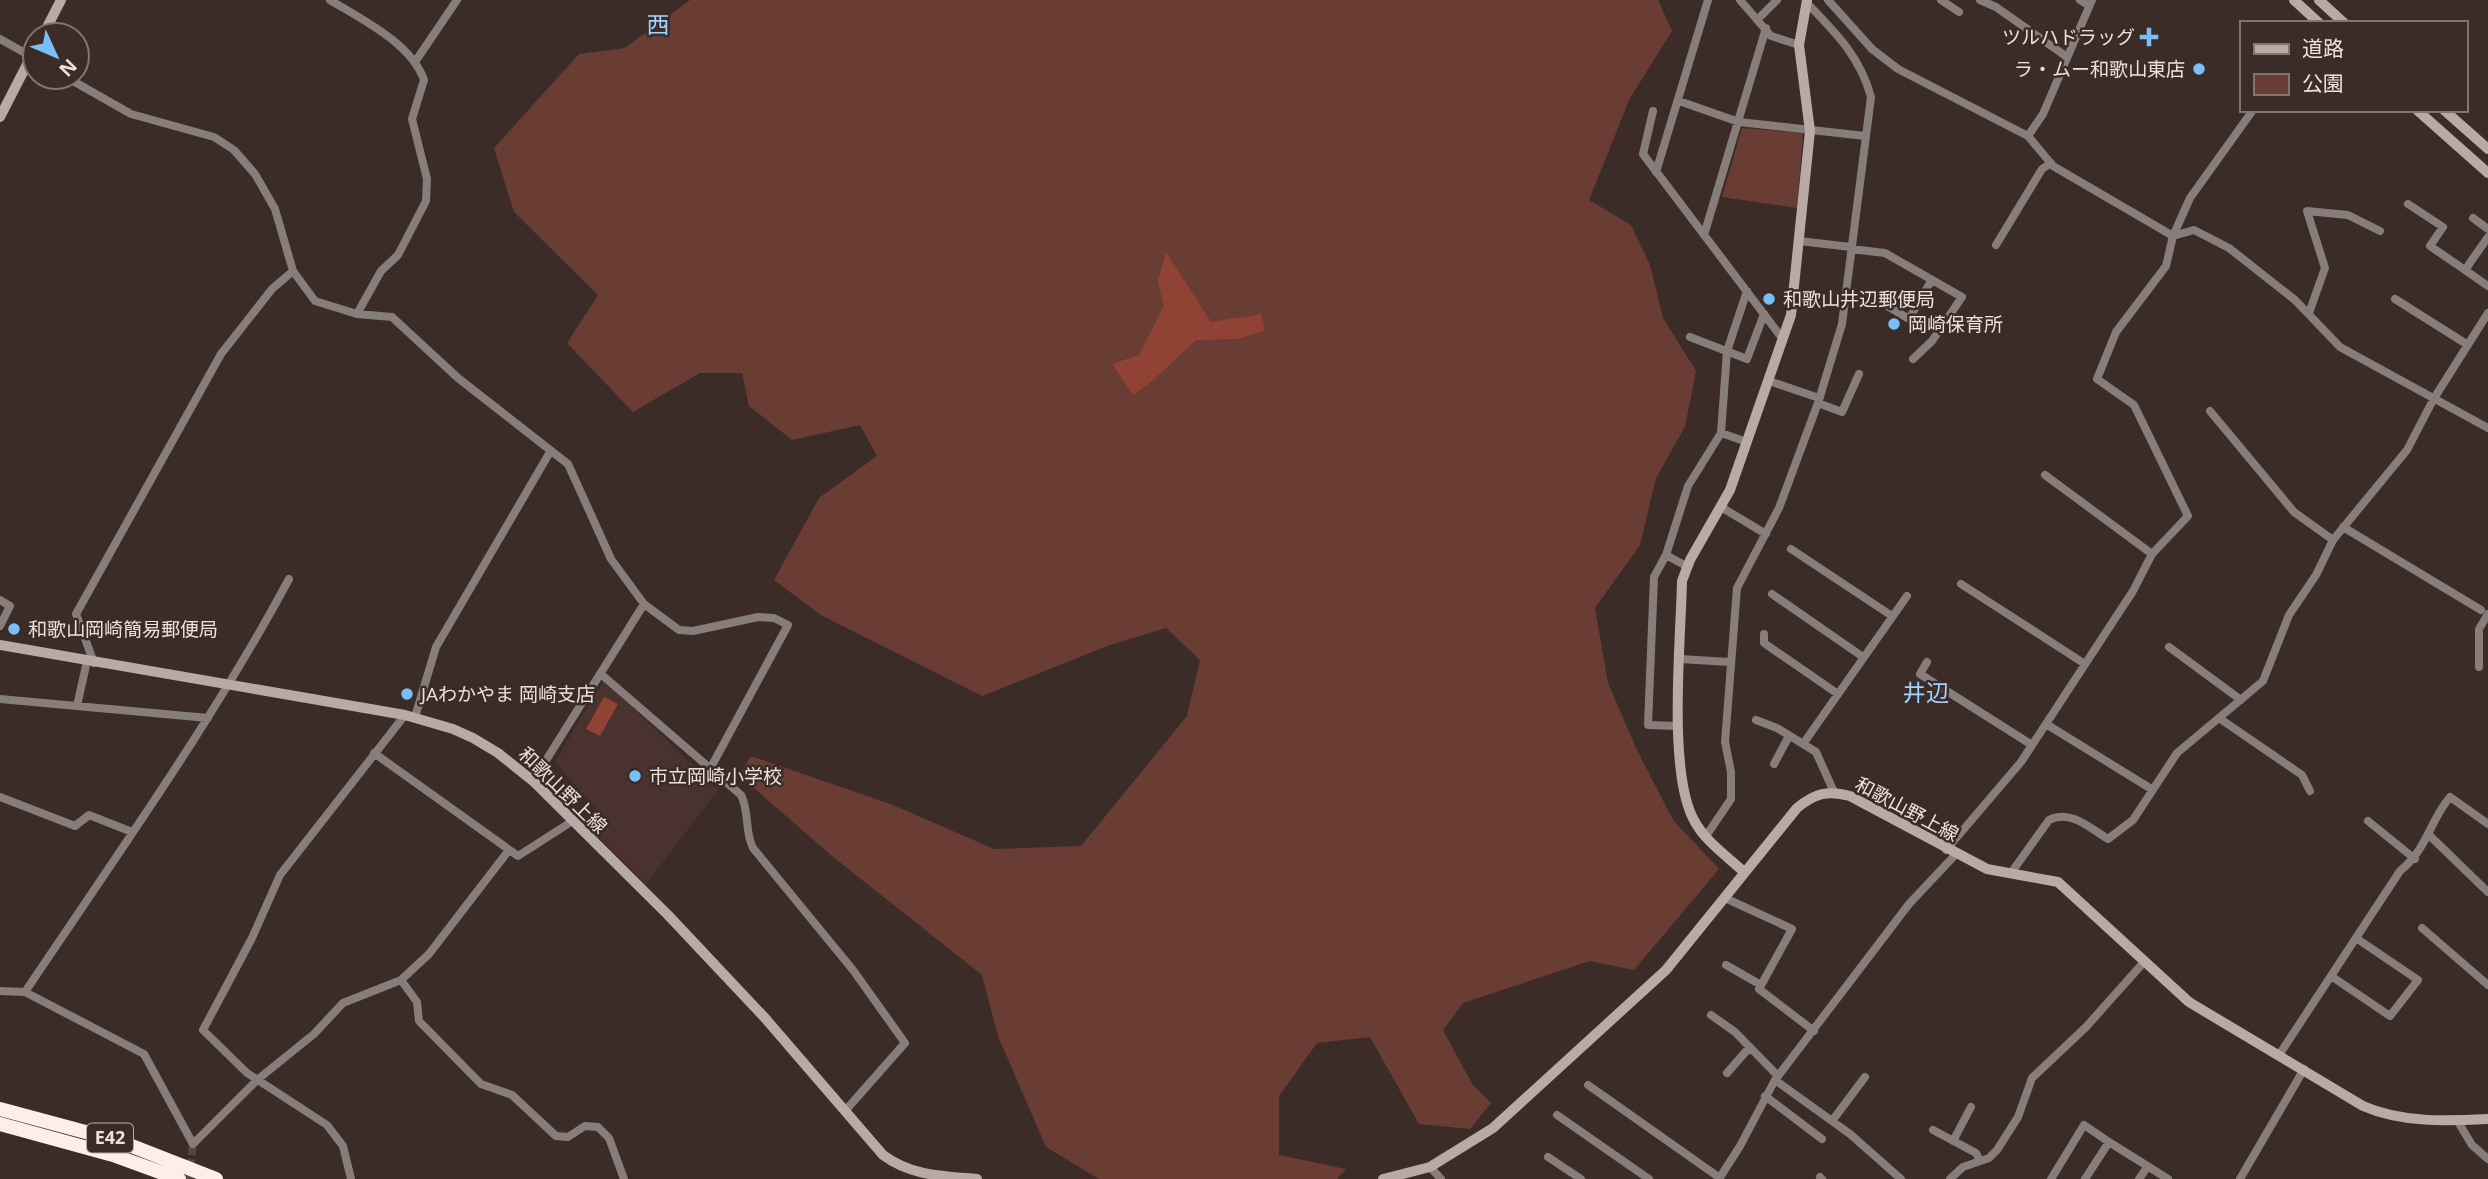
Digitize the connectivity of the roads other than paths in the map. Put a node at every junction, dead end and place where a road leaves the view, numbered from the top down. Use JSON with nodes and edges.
{"nodes":[{"id":1,"x":61,"y":0,"type":"edge"},
{"id":2,"x":330,"y":0,"type":"edge"},
{"id":3,"x":457,"y":0,"type":"edge"},
{"id":4,"x":1707,"y":0,"type":"edge"},
{"id":5,"x":1740,"y":0,"type":"edge"},
{"id":6,"x":1777,"y":0,"type":"edge"},
{"id":7,"x":1828,"y":0,"type":"edge"},
{"id":8,"x":1842,"y":0,"type":"edge"},
{"id":9,"x":1941,"y":0,"type":"edge"},
{"id":10,"x":1980,"y":0,"type":"edge"},
{"id":11,"x":2080,"y":0,"type":"edge"},
{"id":12,"x":2294,"y":0,"type":"edge"},
{"id":13,"x":2319,"y":0,"type":"edge"},
{"id":14,"x":1807,"y":1,"type":"edge"},
{"id":15,"x":2090,"y":3,"type":"edge"},
{"id":16,"x":1835,"y":8,"type":"junction"},
{"id":17,"x":1959,"y":12,"type":"dead end"},
{"id":18,"x":1758,"y":19,"type":"junction"},
{"id":19,"x":50,"y":21,"type":"edge"},
{"id":20,"x":2313,"y":21,"type":"edge"},
{"id":21,"x":2342,"y":21,"type":"edge"},
{"id":22,"x":1766,"y":28,"type":"junction"},
{"id":23,"x":0,"y":39,"type":"edge"},
{"id":24,"x":1800,"y":45,"type":"junction"},
{"id":25,"x":21,"y":49,"type":"edge"},
{"id":26,"x":2067,"y":57,"type":"junction"},
{"id":27,"x":415,"y":62,"type":"junction"},
{"id":28,"x":21,"y":79,"type":"edge"},
{"id":29,"x":91,"y":91,"type":"edge"},
{"id":30,"x":1679,"y":101,"type":"junction"},
{"id":31,"x":1653,"y":111,"type":"dead end"},
{"id":32,"x":2252,"y":112,"type":"edge"},
{"id":33,"x":2419,"y":112,"type":"edge"},
{"id":34,"x":2446,"y":112,"type":"edge"},
{"id":35,"x":0,"y":117,"type":"edge"},
{"id":36,"x":1740,"y":122,"type":"junction"},
{"id":37,"x":1810,"y":131,"type":"junction"},
{"id":38,"x":1865,"y":136,"type":"junction"},
{"id":39,"x":2028,"y":136,"type":"junction"},
{"id":40,"x":2488,"y":149,"type":"edge"},
{"id":41,"x":2051,"y":163,"type":"junction"},
{"id":42,"x":1656,"y":172,"type":"junction"},
{"id":43,"x":2488,"y":173,"type":"edge"},
{"id":44,"x":2408,"y":204,"type":"dead end"},
{"id":45,"x":2473,"y":218,"type":"dead end"},
{"id":46,"x":2488,"y":229,"type":"edge"},
{"id":47,"x":2380,"y":231,"type":"dead end"},
{"id":48,"x":1704,"y":235,"type":"junction"},
{"id":49,"x":2173,"y":236,"type":"junction"},
{"id":50,"x":2488,"y":237,"type":"edge"},
{"id":51,"x":1799,"y":241,"type":"junction"},
{"id":52,"x":1996,"y":245,"type":"dead end"},
{"id":53,"x":1851,"y":248,"type":"junction"},
{"id":54,"x":2465,"y":270,"type":"junction"},
{"id":55,"x":293,"y":271,"type":"junction"},
{"id":56,"x":1931,"y":281,"type":"junction"},
{"id":57,"x":2488,"y":286,"type":"edge"},
{"id":58,"x":1747,"y":291,"type":"junction"},
{"id":59,"x":2395,"y":299,"type":"dead end"},
{"id":60,"x":1889,"y":307,"type":"dead end"},
{"id":61,"x":2309,"y":313,"type":"junction"},
{"id":62,"x":2488,"y":313,"type":"edge"},
{"id":63,"x":357,"y":314,"type":"junction"},
{"id":64,"x":1764,"y":314,"type":"junction"},
{"id":65,"x":1690,"y":337,"type":"dead end"},
{"id":66,"x":1782,"y":338,"type":"junction"},
{"id":67,"x":2468,"y":345,"type":"junction"},
{"id":68,"x":1727,"y":351,"type":"junction"},
{"id":69,"x":1913,"y":359,"type":"dead end"},
{"id":70,"x":1859,"y":374,"type":"dead end"},
{"id":71,"x":1769,"y":381,"type":"junction"},
{"id":72,"x":2433,"y":400,"type":"junction"},
{"id":73,"x":1818,"y":401,"type":"junction"},
{"id":74,"x":2210,"y":411,"type":"dead end"},
{"id":75,"x":2488,"y":428,"type":"edge"},
{"id":76,"x":1721,"y":433,"type":"junction"},
{"id":77,"x":1747,"y":442,"type":"junction"},
{"id":78,"x":550,"y":452,"type":"junction"},
{"id":79,"x":2045,"y":475,"type":"dead end"},
{"id":80,"x":1721,"y":507,"type":"junction"},
{"id":81,"x":2343,"y":527,"type":"junction"},
{"id":82,"x":1766,"y":534,"type":"junction"},
{"id":83,"x":2333,"y":540,"type":"junction"},
{"id":84,"x":1791,"y":549,"type":"dead end"},
{"id":85,"x":2152,"y":554,"type":"junction"},
{"id":86,"x":1666,"y":555,"type":"junction"},
{"id":87,"x":1688,"y":567,"type":"junction"},
{"id":88,"x":289,"y":579,"type":"dead end"},
{"id":89,"x":1961,"y":584,"type":"dead end"},
{"id":90,"x":1772,"y":594,"type":"dead end"},
{"id":91,"x":1907,"y":596,"type":"dead end"},
{"id":92,"x":0,"y":600,"type":"edge"},
{"id":93,"x":644,"y":604,"type":"junction"},
{"id":94,"x":2485,"y":612,"type":"edge"},
{"id":95,"x":1892,"y":617,"type":"junction"},
{"id":96,"x":0,"y":626,"type":"edge"},
{"id":97,"x":1764,"y":634,"type":"dead end"},
{"id":98,"x":0,"y":645,"type":"edge"},
{"id":99,"x":2169,"y":647,"type":"dead end"},
{"id":100,"x":1863,"y":657,"type":"junction"},
{"id":101,"x":1680,"y":659,"type":"junction"},
{"id":102,"x":91,"y":662,"type":"junction"},
{"id":103,"x":1729,"y":662,"type":"junction"},
{"id":104,"x":1927,"y":662,"type":"dead end"},
{"id":105,"x":2085,"y":664,"type":"junction"},
{"id":106,"x":2479,"y":667,"type":"dead end"},
{"id":107,"x":602,"y":675,"type":"junction"},
{"id":108,"x":228,"y":686,"type":"junction"},
{"id":109,"x":1838,"y":694,"type":"junction"},
{"id":110,"x":0,"y":699,"type":"edge"},
{"id":111,"x":2241,"y":700,"type":"junction"},
{"id":112,"x":77,"y":706,"type":"junction"},
{"id":113,"x":410,"y":716,"type":"junction"},
{"id":114,"x":208,"y":718,"type":"junction"},
{"id":115,"x":2219,"y":718,"type":"junction"},
{"id":116,"x":1756,"y":720,"type":"dead end"},
{"id":117,"x":2046,"y":724,"type":"junction"},
{"id":118,"x":1678,"y":726,"type":"junction"},
{"id":119,"x":1789,"y":736,"type":"junction"},
{"id":120,"x":1802,"y":744,"type":"junction"},
{"id":121,"x":2032,"y":745,"type":"junction"},
{"id":122,"x":374,"y":753,"type":"junction"},
{"id":123,"x":1774,"y":764,"type":"dead end"},
{"id":124,"x":710,"y":769,"type":"junction"},
{"id":125,"x":533,"y":781,"type":"junction"},
{"id":126,"x":2153,"y":790,"type":"junction"},
{"id":127,"x":2310,"y":791,"type":"dead end"},
{"id":128,"x":1833,"y":792,"type":"junction"},
{"id":129,"x":0,"y":797,"type":"edge"},
{"id":130,"x":2368,"y":821,"type":"dead end"},
{"id":131,"x":571,"y":822,"type":"junction"},
{"id":132,"x":2488,"y":824,"type":"edge"},
{"id":133,"x":132,"y":832,"type":"junction"},
{"id":134,"x":2429,"y":835,"type":"junction"},
{"id":135,"x":1706,"y":836,"type":"junction"},
{"id":136,"x":509,"y":850,"type":"junction"},
{"id":137,"x":1951,"y":852,"type":"junction"},
{"id":138,"x":2415,"y":859,"type":"junction"},
{"id":139,"x":1744,"y":872,"type":"junction"},
{"id":140,"x":2011,"y":873,"type":"junction"},
{"id":141,"x":2488,"y":892,"type":"edge"},
{"id":142,"x":1725,"y":898,"type":"junction"},
{"id":143,"x":2422,"y":928,"type":"dead end"},
{"id":144,"x":2356,"y":938,"type":"junction"},
{"id":145,"x":2144,"y":962,"type":"junction"},
{"id":146,"x":1726,"y":965,"type":"dead end"},
{"id":147,"x":2331,"y":976,"type":"junction"},
{"id":148,"x":401,"y":980,"type":"junction"},
{"id":149,"x":1761,"y":985,"type":"junction"},
{"id":150,"x":2488,"y":985,"type":"edge"},
{"id":151,"x":0,"y":991,"type":"edge"},
{"id":152,"x":25,"y":992,"type":"junction"},
{"id":153,"x":1710,"y":1015,"type":"dead end"},
{"id":154,"x":1814,"y":1031,"type":"junction"},
{"id":155,"x":1749,"y":1048,"type":"junction"},
{"id":156,"x":2279,"y":1055,"type":"junction"},
{"id":157,"x":2304,"y":1069,"type":"junction"},
{"id":158,"x":1727,"y":1073,"type":"dead end"},
{"id":159,"x":1865,"y":1077,"type":"dead end"},
{"id":160,"x":1776,"y":1078,"type":"junction"},
{"id":161,"x":257,"y":1080,"type":"junction"},
{"id":162,"x":1588,"y":1085,"type":"dead end"},
{"id":163,"x":1765,"y":1096,"type":"junction"},
{"id":164,"x":1971,"y":1107,"type":"dead end"},
{"id":165,"x":0,"y":1109,"type":"edge"},
{"id":166,"x":845,"y":1111,"type":"junction"},
{"id":167,"x":1557,"y":1115,"type":"dead end"},
{"id":168,"x":2488,"y":1119,"type":"edge"},
{"id":169,"x":2457,"y":1120,"type":"junction"},
{"id":170,"x":1832,"y":1121,"type":"junction"},
{"id":171,"x":0,"y":1124,"type":"edge"},
{"id":172,"x":1933,"y":1130,"type":"dead end"},
{"id":173,"x":1822,"y":1139,"type":"dead end"},
{"id":174,"x":1953,"y":1141,"type":"junction"},
{"id":175,"x":2109,"y":1142,"type":"junction"},
{"id":176,"x":1548,"y":1157,"type":"dead end"},
{"id":177,"x":2488,"y":1159,"type":"edge"},
{"id":178,"x":1980,"y":1161,"type":"junction"},
{"id":179,"x":2147,"y":1166,"type":"junction"},
{"id":180,"x":1430,"y":1167,"type":"junction"},
{"id":181,"x":1414,"y":1176,"type":"edge"},
{"id":182,"x":179,"y":1179,"type":"edge"},
{"id":183,"x":216,"y":1179,"type":"edge"},
{"id":184,"x":351,"y":1179,"type":"edge"},
{"id":185,"x":624,"y":1179,"type":"edge"},
{"id":186,"x":977,"y":1179,"type":"edge"},
{"id":187,"x":1383,"y":1179,"type":"edge"},
{"id":188,"x":1441,"y":1179,"type":"edge"},
{"id":189,"x":1581,"y":1179,"type":"edge"},
{"id":190,"x":1649,"y":1179,"type":"edge"},
{"id":191,"x":1719,"y":1179,"type":"edge"},
{"id":192,"x":1901,"y":1179,"type":"edge"},
{"id":193,"x":1950,"y":1179,"type":"edge"},
{"id":194,"x":2051,"y":1179,"type":"edge"},
{"id":195,"x":2085,"y":1179,"type":"edge"},
{"id":196,"x":2139,"y":1179,"type":"edge"},
{"id":197,"x":2168,"y":1179,"type":"edge"},
{"id":198,"x":2240,"y":1179,"type":"edge"}],
"edges":[{"from":1,"to":19,"type":"main road"},
{"from":2,"to":27,"type":"street"},
{"from":3,"to":27,"type":"street"},
{"from":4,"to":30,"type":"street"},
{"from":5,"to":18,"type":"street"},
{"from":6,"to":18,"type":"street"},
{"from":7,"to":16,"type":"street"},
{"from":8,"to":16,"type":"street"},
{"from":9,"to":17,"type":"street"},
{"from":10,"to":26,"type":"street"},
{"from":11,"to":15,"type":"street"},
{"from":12,"to":20,"type":"main road"},
{"from":13,"to":21,"type":"main road"},
{"from":14,"to":24,"type":"main road"},
{"from":14,"to":38,"type":"street"},
{"from":15,"to":26,"type":"street"},
{"from":16,"to":39,"type":"street"},
{"from":18,"to":22,"type":"street"},
{"from":22,"to":24,"type":"street"},
{"from":22,"to":36,"type":"street"},
{"from":23,"to":25,"type":"street"},
{"from":24,"to":37,"type":"main road"},
{"from":26,"to":39,"type":"street"},
{"from":27,"to":63,"type":"street"},
{"from":28,"to":35,"type":"main road"},
{"from":29,"to":55,"type":"street"},
{"from":30,"to":36,"type":"street"},
{"from":30,"to":42,"type":"street"},
{"from":31,"to":42,"type":"street"},
{"from":32,"to":49,"type":"street"},
{"from":33,"to":43,"type":"main road"},
{"from":34,"to":40,"type":"main road"},
{"from":36,"to":37,"type":"street"},
{"from":36,"to":48,"type":"street"},
{"from":37,"to":38,"type":"street"},
{"from":37,"to":51,"type":"main road"},
{"from":38,"to":53,"type":"street"},
{"from":39,"to":41,"type":"street"},
{"from":41,"to":49,"type":"street"},
{"from":41,"to":52,"type":"street"},
{"from":42,"to":48,"type":"street"},
{"from":44,"to":54,"type":"street"},
{"from":45,"to":46,"type":"street"},
{"from":47,"to":61,"type":"street"},
{"from":48,"to":58,"type":"street"},
{"from":49,"to":61,"type":"street"},
{"from":49,"to":85,"type":"street"},
{"from":50,"to":54,"type":"street"},
{"from":51,"to":53,"type":"street"},
{"from":51,"to":66,"type":"main road"},
{"from":53,"to":56,"type":"street"},
{"from":53,"to":73,"type":"street"},
{"from":54,"to":57,"type":"street"},
{"from":55,"to":63,"type":"street"},
{"from":55,"to":102,"type":"street"},
{"from":56,"to":60,"type":"street"},
{"from":56,"to":69,"type":"street"},
{"from":58,"to":64,"type":"street"},
{"from":58,"to":68,"type":"street"},
{"from":59,"to":67,"type":"street"},
{"from":61,"to":72,"type":"street"},
{"from":62,"to":67,"type":"street"},
{"from":63,"to":78,"type":"street"},
{"from":64,"to":66,"type":"street"},
{"from":64,"to":68,"type":"street"},
{"from":65,"to":68,"type":"street"},
{"from":66,"to":71,"type":"main road"},
{"from":67,"to":72,"type":"street"},
{"from":68,"to":76,"type":"street"},
{"from":70,"to":73,"type":"street"},
{"from":71,"to":73,"type":"street"},
{"from":71,"to":77,"type":"main road"},
{"from":72,"to":75,"type":"street"},
{"from":72,"to":81,"type":"street"},
{"from":73,"to":82,"type":"street"},
{"from":74,"to":83,"type":"street"},
{"from":76,"to":77,"type":"street"},
{"from":76,"to":86,"type":"street"},
{"from":77,"to":80,"type":"main road"},
{"from":78,"to":93,"type":"street"},
{"from":78,"to":113,"type":"street"},
{"from":79,"to":85,"type":"street"},
{"from":80,"to":82,"type":"street"},
{"from":80,"to":87,"type":"main road"},
{"from":81,"to":83,"type":"street"},
{"from":81,"to":94,"type":"street"},
{"from":82,"to":103,"type":"street"},
{"from":83,"to":111,"type":"street"},
{"from":84,"to":95,"type":"street"},
{"from":85,"to":105,"type":"street"},
{"from":86,"to":87,"type":"street"},
{"from":86,"to":118,"type":"street"},
{"from":87,"to":101,"type":"main road"},
{"from":88,"to":108,"type":"street"},
{"from":89,"to":105,"type":"street"},
{"from":90,"to":100,"type":"street"},
{"from":91,"to":95,"type":"street"},
{"from":92,"to":96,"type":"street"},
{"from":93,"to":107,"type":"street"},
{"from":93,"to":124,"type":"street"},
{"from":94,"to":106,"type":"street"},
{"from":95,"to":100,"type":"street"},
{"from":97,"to":109,"type":"street"},
{"from":98,"to":102,"type":"main road","name":"和歌山野上線"},
{"from":99,"to":111,"type":"street"},
{"from":100,"to":109,"type":"street"},
{"from":101,"to":103,"type":"street"},
{"from":101,"to":118,"type":"main road"},
{"from":102,"to":108,"type":"main road","name":"和歌山野上線"},
{"from":102,"to":112,"type":"street"},
{"from":103,"to":135,"type":"street"},
{"from":104,"to":121,"type":"street"},
{"from":105,"to":117,"type":"street"},
{"from":107,"to":124,"type":"street"},
{"from":107,"to":125,"type":"street"},
{"from":108,"to":113,"type":"main road","name":"和歌山野上線"},
{"from":108,"to":114,"type":"street"},
{"from":109,"to":120,"type":"street"},
{"from":110,"to":112,"type":"street"},
{"from":111,"to":115,"type":"street"},
{"from":112,"to":114,"type":"street"},
{"from":113,"to":122,"type":"street"},
{"from":113,"to":125,"type":"main road","name":"和歌山野上線"},
{"from":114,"to":133,"type":"street"},
{"from":115,"to":126,"type":"street"},
{"from":115,"to":127,"type":"street"},
{"from":116,"to":119,"type":"street"},
{"from":117,"to":121,"type":"street"},
{"from":117,"to":126,"type":"street"},
{"from":118,"to":135,"type":"main road"},
{"from":119,"to":120,"type":"street"},
{"from":119,"to":123,"type":"street"},
{"from":120,"to":128,"type":"street"},
{"from":121,"to":137,"type":"street"},
{"from":122,"to":136,"type":"street"},
{"from":122,"to":161,"type":"street"},
{"from":124,"to":166,"type":"street"},
{"from":125,"to":131,"type":"main road","name":"和歌山野上線"},
{"from":126,"to":140,"type":"street"},
{"from":128,"to":137,"type":"main road","name":"和歌山野上線"},
{"from":128,"to":139,"type":"main road","name":"和歌山野上線"},
{"from":129,"to":133,"type":"street"},
{"from":130,"to":138,"type":"street"},
{"from":131,"to":136,"type":"street"},
{"from":131,"to":166,"type":"main road","name":"和歌山野上線"},
{"from":132,"to":134,"type":"street"},
{"from":133,"to":152,"type":"street"},
{"from":134,"to":138,"type":"street"},
{"from":134,"to":141,"type":"street"},
{"from":135,"to":139,"type":"main road"},
{"from":136,"to":148,"type":"street"},
{"from":137,"to":140,"type":"main road","name":"和歌山野上線"},
{"from":137,"to":154,"type":"street"},
{"from":138,"to":144,"type":"street"},
{"from":139,"to":142,"type":"main road","name":"和歌山野上線"},
{"from":140,"to":145,"type":"main road","name":"和歌山野上線"},
{"from":142,"to":149,"type":"street"},
{"from":142,"to":180,"type":"main road","name":"和歌山野上線"},
{"from":143,"to":150,"type":"street"},
{"from":144,"to":147,"type":"street"},
{"from":144,"to":147,"type":"street"},
{"from":145,"to":156,"type":"main road","name":"和歌山野上線"},
{"from":145,"to":178,"type":"street"},
{"from":146,"to":149,"type":"street"},
{"from":147,"to":156,"type":"street"},
{"from":148,"to":161,"type":"street"},
{"from":148,"to":185,"type":"street"},
{"from":149,"to":154,"type":"street"},
{"from":151,"to":152,"type":"street"},
{"from":152,"to":161,"type":"street"},
{"from":153,"to":155,"type":"street"},
{"from":154,"to":160,"type":"street"},
{"from":155,"to":158,"type":"street"},
{"from":155,"to":160,"type":"street"},
{"from":156,"to":157,"type":"main road","name":"和歌山野上線"},
{"from":157,"to":169,"type":"main road","name":"和歌山野上線"},
{"from":157,"to":198,"type":"street"},
{"from":159,"to":170,"type":"street"},
{"from":160,"to":163,"type":"street"},
{"from":160,"to":170,"type":"street"},
{"from":161,"to":184,"type":"street"},
{"from":162,"to":191,"type":"street"},
{"from":163,"to":173,"type":"street"},
{"from":163,"to":191,"type":"street"},
{"from":164,"to":174,"type":"street"},
{"from":165,"to":183,"type":"highway","number":"E42"},
{"from":166,"to":186,"type":"main road","name":"和歌山野上線"},
{"from":167,"to":190,"type":"street"},
{"from":168,"to":169,"type":"main road","name":"和歌山野上線"},
{"from":169,"to":177,"type":"street"},
{"from":170,"to":192,"type":"street"},
{"from":171,"to":182,"type":"highway","number":"E42"},
{"from":172,"to":174,"type":"street"},
{"from":174,"to":178,"type":"street"},
{"from":175,"to":179,"type":"street"},
{"from":175,"to":194,"type":"street"},
{"from":175,"to":195,"type":"street"},
{"from":176,"to":189,"type":"street"},
{"from":178,"to":193,"type":"street"},
{"from":179,"to":196,"type":"street"},
{"from":179,"to":197,"type":"street"},
{"from":180,"to":181,"type":"main road","name":"和歌山野上線"},
{"from":180,"to":188,"type":"street"},
{"from":181,"to":187,"type":"main road","name":"和歌山野上線"}]}
